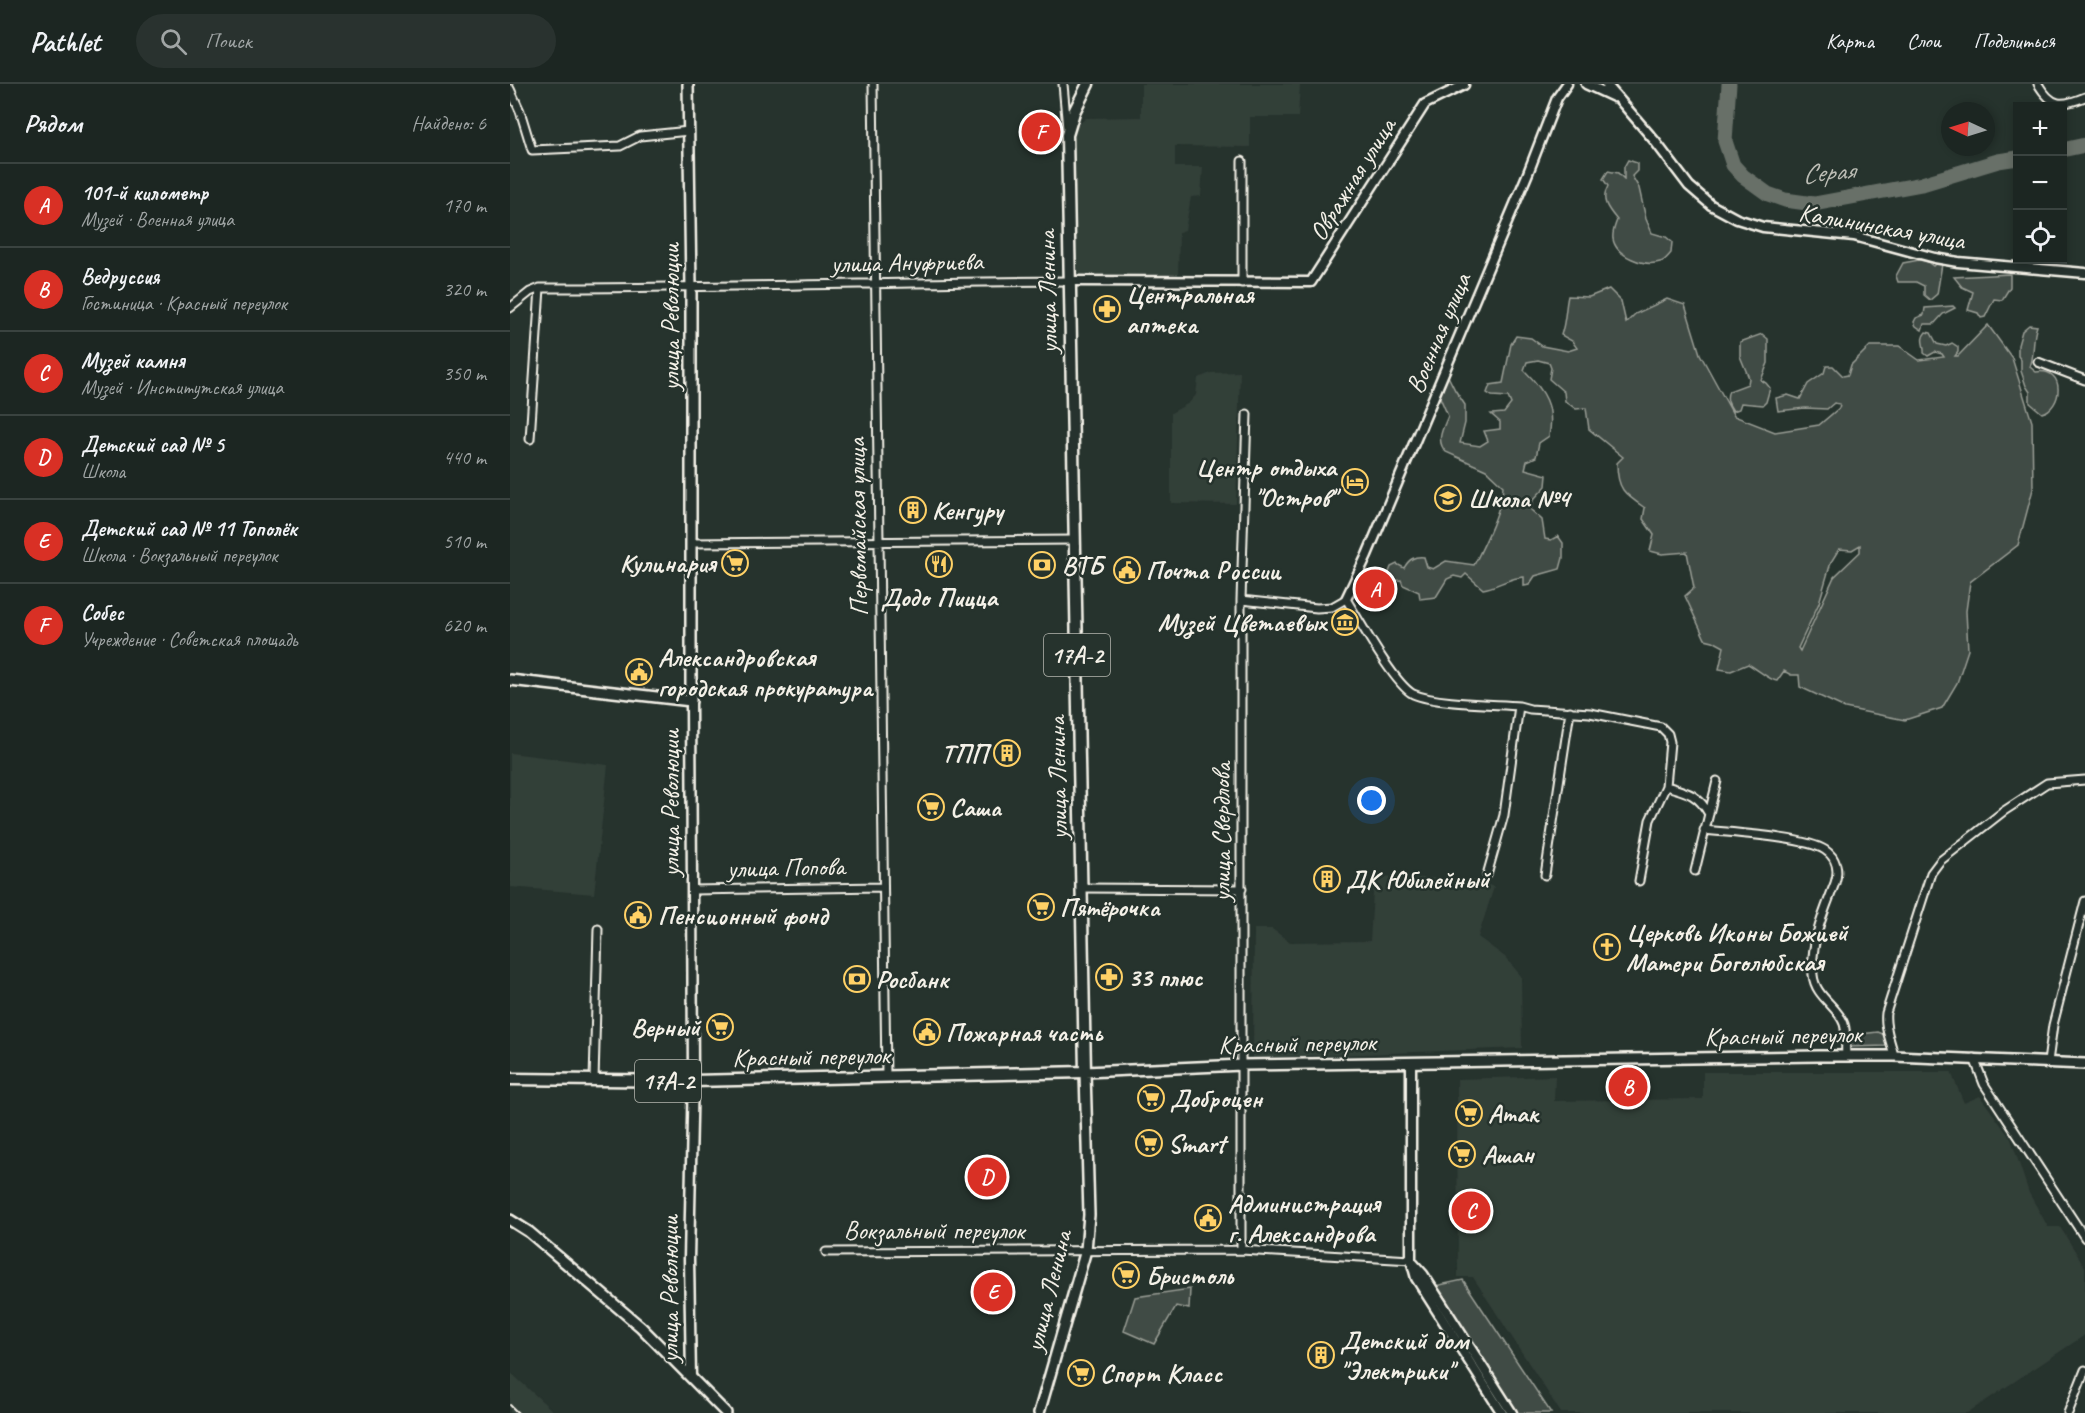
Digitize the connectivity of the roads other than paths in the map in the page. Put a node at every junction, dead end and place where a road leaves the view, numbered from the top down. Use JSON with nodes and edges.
{"nodes":[{"id":1,"x":688,"y":84,"type":"edge"},
{"id":2,"x":873,"y":84,"type":"edge"},
{"id":3,"x":1063,"y":84,"type":"edge"},
{"id":4,"x":1088,"y":84,"type":"edge"},
{"id":5,"x":1459,"y":84,"type":"edge"},
{"id":6,"x":1472,"y":84,"type":"edge"},
{"id":7,"x":1567,"y":84,"type":"edge"},
{"id":8,"x":1586,"y":84,"type":"edge"},
{"id":9,"x":1606,"y":84,"type":"edge"},
{"id":10,"x":2038,"y":84,"type":"edge"},
{"id":11,"x":1464,"y":85,"type":"edge"},
{"id":12,"x":510,"y":89,"type":"edge"},
{"id":13,"x":2085,"y":97,"type":"edge"},
{"id":14,"x":1617,"y":98,"type":"junction"},
{"id":15,"x":689,"y":131,"type":"junction"},
{"id":16,"x":1067,"y":135,"type":"junction"},
{"id":17,"x":1242,"y":161,"type":"dead end"},
{"id":18,"x":2084,"y":270,"type":"edge"},
{"id":19,"x":1070,"y":281,"type":"junction"},
{"id":20,"x":874,"y":282,"type":"junction"},
{"id":21,"x":1311,"y":282,"type":"joint"},
{"id":22,"x":1242,"y":283,"type":"junction"},
{"id":23,"x":540,"y":288,"type":"junction"},
{"id":24,"x":691,"y":288,"type":"junction"},
{"id":25,"x":510,"y":308,"type":"edge"},
{"id":26,"x":2038,"y":362,"type":"dead end"},
{"id":27,"x":2085,"y":380,"type":"edge"},
{"id":28,"x":1247,"y":414,"type":"dead end"},
{"id":29,"x":530,"y":439,"type":"dead end"},
{"id":30,"x":1075,"y":540,"type":"junction"},
{"id":31,"x":878,"y":542,"type":"junction"},
{"id":32,"x":692,"y":543,"type":"junction"},
{"id":33,"x":1346,"y":599,"type":"junction"},
{"id":34,"x":1240,"y":600,"type":"junction"},
{"id":35,"x":510,"y":680,"type":"edge"},
{"id":36,"x":691,"y":702,"type":"junction"},
{"id":37,"x":1519,"y":706,"type":"junction"},
{"id":38,"x":1570,"y":711,"type":"junction"},
{"id":39,"x":2085,"y":780,"type":"edge"},
{"id":40,"x":1717,"y":781,"type":"dead end"},
{"id":41,"x":1666,"y":786,"type":"junction"},
{"id":42,"x":1708,"y":814,"type":"junction"},
{"id":43,"x":1704,"y":830,"type":"junction"},
{"id":44,"x":1695,"y":871,"type":"dead end"},
{"id":45,"x":1487,"y":874,"type":"dead end"},
{"id":46,"x":1545,"y":875,"type":"dead end"},
{"id":47,"x":1639,"y":881,"type":"dead end"},
{"id":48,"x":882,"y":887,"type":"junction"},
{"id":49,"x":1082,"y":888,"type":"junction"},
{"id":50,"x":1242,"y":889,"type":"junction"},
{"id":51,"x":692,"y":890,"type":"junction"},
{"id":52,"x":2085,"y":901,"type":"edge"},
{"id":53,"x":598,"y":929,"type":"dead end"},
{"id":54,"x":1846,"y":1056,"type":"junction"},
{"id":55,"x":1894,"y":1056,"type":"junction"},
{"id":56,"x":1974,"y":1058,"type":"junction"},
{"id":57,"x":2048,"y":1062,"type":"junction"},
{"id":58,"x":1411,"y":1064,"type":"junction"},
{"id":59,"x":1242,"y":1065,"type":"junction"},
{"id":60,"x":2085,"y":1065,"type":"edge"},
{"id":61,"x":1085,"y":1072,"type":"junction"},
{"id":62,"x":886,"y":1077,"type":"junction"},
{"id":63,"x":510,"y":1080,"type":"edge"},
{"id":64,"x":594,"y":1081,"type":"junction"},
{"id":65,"x":692,"y":1081,"type":"junction"},
{"id":66,"x":510,"y":1220,"type":"edge"},
{"id":67,"x":2085,"y":1238,"type":"edge"},
{"id":68,"x":1086,"y":1250,"type":"junction"},
{"id":69,"x":1241,"y":1250,"type":"junction"},
{"id":70,"x":826,"y":1252,"type":"dead end"},
{"id":71,"x":1411,"y":1260,"type":"junction"},
{"id":72,"x":2085,"y":1370,"type":"edge"},
{"id":73,"x":691,"y":1377,"type":"junction"},
{"id":74,"x":726,"y":1413,"type":"edge"},
{"id":75,"x":1039,"y":1413,"type":"edge"},
{"id":76,"x":1502,"y":1413,"type":"edge"},
{"id":77,"x":1512,"y":1413,"type":"edge"},
{"id":78,"x":2068,"y":1413,"type":"edge"}],
"edges":[{"from":1,"to":15,"type":"main road","name":"улица Революции"},
{"from":2,"to":20,"type":"street","name":"Первомайская улица"},
{"from":3,"to":16,"type":"street"},
{"from":4,"to":16,"type":"main road","number":"17А-2"},
{"from":5,"to":11,"type":"street"},
{"from":6,"to":11,"type":"street"},
{"from":7,"to":33,"type":"street","name":"Военная улица"},
{"from":8,"to":14,"type":"street"},
{"from":9,"to":14,"type":"street","name":"Калининская улица"},
{"from":10,"to":13,"type":"street"},
{"from":11,"to":21,"type":"street","name":"Овражная улица"},
{"from":12,"to":15,"type":"street"},
{"from":14,"to":18,"type":"street","name":"Калининская улица"},
{"from":15,"to":24,"type":"main road","name":"улица Революции"},
{"from":16,"to":19,"type":"main road","name":"улица Ленина","number":"17А-2"},
{"from":17,"to":22,"type":"street"},
{"from":19,"to":20,"type":"street","name":"улица Ануфриева"},
{"from":19,"to":22,"type":"street","name":"улица Ануфриева"},
{"from":19,"to":30,"type":"main road","name":"улица Ленина","number":"17А-2"},
{"from":20,"to":24,"type":"street","name":"улица Ануфриева"},
{"from":20,"to":31,"type":"street","name":"Первомайская улица"},
{"from":21,"to":22,"type":"street","name":"улица Ануфриева"},
{"from":23,"to":24,"type":"street","name":"улица Ануфриева"},
{"from":23,"to":25,"type":"street"},
{"from":23,"to":29,"type":"street"},
{"from":24,"to":32,"type":"main road","name":"улица Революции"},
{"from":26,"to":27,"type":"street"},
{"from":28,"to":34,"type":"street","name":"улица Свердлова"},
{"from":30,"to":31,"type":"street"},
{"from":30,"to":49,"type":"main road","name":"улица Ленина","number":"17А-2"},
{"from":31,"to":32,"type":"street"},
{"from":31,"to":48,"type":"street","name":"Первомайская улица"},
{"from":32,"to":36,"type":"main road","name":"улица Революции"},
{"from":33,"to":34,"type":"street"},
{"from":33,"to":37,"type":"street"},
{"from":34,"to":50,"type":"street","name":"улица Свердлова"},
{"from":35,"to":36,"type":"main road"},
{"from":36,"to":51,"type":"street","name":"улица Революции"},
{"from":37,"to":38,"type":"street"},
{"from":37,"to":45,"type":"street"},
{"from":38,"to":41,"type":"street"},
{"from":38,"to":46,"type":"street"},
{"from":39,"to":55,"type":"street"},
{"from":40,"to":42,"type":"street"},
{"from":41,"to":42,"type":"street"},
{"from":41,"to":47,"type":"street"},
{"from":42,"to":43,"type":"street"},
{"from":43,"to":44,"type":"street"},
{"from":43,"to":54,"type":"street"},
{"from":48,"to":51,"type":"street","name":"улица Попова"},
{"from":48,"to":62,"type":"street","name":"Первомайская улица"},
{"from":49,"to":50,"type":"street"},
{"from":49,"to":61,"type":"main road","name":"улица Ленина","number":"17А-2"},
{"from":50,"to":59,"type":"street","name":"улица Свердлова"},
{"from":51,"to":65,"type":"street","name":"улица Революции"},
{"from":52,"to":57,"type":"street"},
{"from":53,"to":64,"type":"street"},
{"from":54,"to":55,"type":"main road","name":"Красный переулок"},
{"from":54,"to":58,"type":"main road","name":"Красный переулок"},
{"from":55,"to":56,"type":"main road","name":"Красный переулок"},
{"from":56,"to":57,"type":"main road","name":"Красный переулок"},
{"from":56,"to":67,"type":"street"},
{"from":57,"to":60,"type":"main road","name":"Красный переулок"},
{"from":58,"to":59,"type":"main road","name":"Красный переулок"},
{"from":58,"to":71,"type":"street"},
{"from":59,"to":61,"type":"main road","name":"Красный переулок"},
{"from":59,"to":69,"type":"street","name":"улица Свердлова"},
{"from":61,"to":62,"type":"main road","name":"Красный переулок","number":"17А-2"},
{"from":61,"to":68,"type":"main road","name":"улица Ленина"},
{"from":62,"to":65,"type":"main road","name":"Красный переулок","number":"17А-2"},
{"from":63,"to":64,"type":"main road","name":"Красный переулок","number":"17А-2"},
{"from":64,"to":65,"type":"main road","name":"Красный переулок","number":"17А-2"},
{"from":65,"to":73,"type":"street","name":"улица Революции"},
{"from":66,"to":73,"type":"main road"},
{"from":68,"to":69,"type":"street"},
{"from":68,"to":70,"type":"street","name":"Вокзальный переулок"},
{"from":68,"to":75,"type":"main road","name":"улица Ленина"},
{"from":69,"to":71,"type":"street"},
{"from":71,"to":76,"type":"street"},
{"from":71,"to":77,"type":"street"},
{"from":72,"to":78,"type":"street"},
{"from":73,"to":74,"type":"main road"}]}
